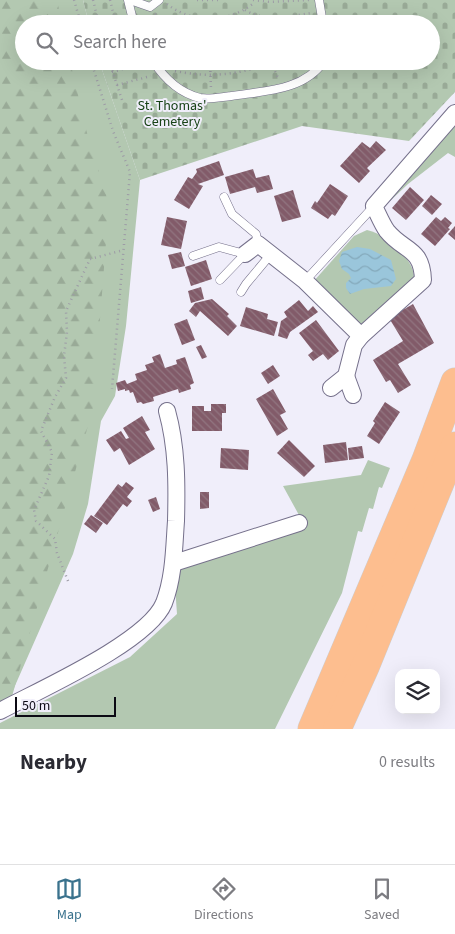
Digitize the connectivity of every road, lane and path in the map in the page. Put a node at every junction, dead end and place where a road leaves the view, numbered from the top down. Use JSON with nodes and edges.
{"nodes":[{"id":1,"x":74,"y":0,"type":"edge"},
{"id":2,"x":93,"y":0,"type":"edge"},
{"id":3,"x":110,"y":0,"type":"edge"},
{"id":4,"x":129,"y":0,"type":"edge"},
{"id":5,"x":160,"y":0,"type":"edge"},
{"id":6,"x":197,"y":0,"type":"edge"},
{"id":7,"x":219,"y":0,"type":"edge"},
{"id":8,"x":309,"y":0,"type":"edge"},
{"id":9,"x":319,"y":0,"type":"edge"},
{"id":10,"x":254,"y":1,"type":"edge"},
{"id":11,"x":150,"y":7,"type":"junction"},
{"id":12,"x":245,"y":10,"type":"junction"},
{"id":13,"x":321,"y":12,"type":"junction"},
{"id":14,"x":78,"y":15,"type":"edge"},
{"id":15,"x":97,"y":15,"type":"edge"},
{"id":16,"x":114,"y":15,"type":"edge"},
{"id":17,"x":132,"y":15,"type":"edge"},
{"id":18,"x":157,"y":15,"type":"edge"},
{"id":19,"x":189,"y":15,"type":"edge"},
{"id":20,"x":232,"y":15,"type":"edge"},
{"id":21,"x":254,"y":15,"type":"edge"},
{"id":22,"x":299,"y":15,"type":"edge"},
{"id":23,"x":322,"y":15,"type":"edge"},
{"id":24,"x":95,"y":70,"type":"edge"},
{"id":25,"x":120,"y":70,"type":"edge"},
{"id":26,"x":160,"y":70,"type":"edge"},
{"id":27,"x":178,"y":70,"type":"edge"},
{"id":28,"x":211,"y":70,"type":"edge"},
{"id":29,"x":249,"y":70,"type":"edge"},
{"id":30,"x":275,"y":70,"type":"edge"},
{"id":31,"x":316,"y":70,"type":"edge"},
{"id":32,"x":112,"y":72,"type":"joint"},
{"id":33,"x":162,"y":73,"type":"junction"},
{"id":34,"x":211,"y":76,"type":"junction"},
{"id":35,"x":117,"y":85,"type":"junction"},
{"id":36,"x":283,"y":88,"type":"junction"},
{"id":37,"x":213,"y":98,"type":"junction"},
{"id":38,"x":122,"y":100,"type":"dead end"},
{"id":39,"x":455,"y":113,"type":"edge"},
{"id":40,"x":224,"y":197,"type":"dead end"},
{"id":41,"x":374,"y":206,"type":"junction"},
{"id":42,"x":124,"y":250,"type":"junction"},
{"id":43,"x":258,"y":251,"type":"junction"},
{"id":44,"x":193,"y":256,"type":"dead end"},
{"id":45,"x":220,"y":280,"type":"dead end"},
{"id":46,"x":305,"y":281,"type":"junction"},
{"id":47,"x":241,"y":292,"type":"dead end"},
{"id":48,"x":361,"y":336,"type":"junction"},
{"id":49,"x":346,"y":376,"type":"junction"},
{"id":50,"x":455,"y":382,"type":"edge"},
{"id":51,"x":331,"y":388,"type":"dead end"},
{"id":52,"x":112,"y":389,"type":"dead end"},
{"id":53,"x":354,"y":395,"type":"dead end"},
{"id":54,"x":167,"y":411,"type":"dead end"},
{"id":55,"x":455,"y":446,"type":"edge"},
{"id":56,"x":298,"y":523,"type":"dead end"},
{"id":57,"x":174,"y":563,"type":"junction"},
{"id":58,"x":68,"y":581,"type":"dead end"},
{"id":59,"x":0,"y":711,"type":"edge"},
{"id":60,"x":312,"y":729,"type":"edge"},
{"id":61,"x":337,"y":729,"type":"edge"}],
"edges":[{"from":1,"to":14,"type":"path"},
{"from":2,"to":15,"type":"path"},
{"from":3,"to":16,"type":"path"},
{"from":4,"to":11,"type":"lane"},
{"from":4,"to":17,"type":"lane"},
{"from":5,"to":11,"type":"lane"},
{"from":5,"to":19,"type":"path"},
{"from":6,"to":7,"type":"path"},
{"from":8,"to":10,"type":"path"},
{"from":9,"to":13,"type":"lane"},
{"from":10,"to":12,"type":"path"},
{"from":11,"to":18,"type":"path"},
{"from":12,"to":20,"type":"path"},
{"from":12,"to":21,"type":"path"},
{"from":13,"to":22,"type":"path"},
{"from":13,"to":23,"type":"lane"},
{"from":24,"to":42,"type":"path"},
{"from":25,"to":32,"type":"path"},
{"from":26,"to":33,"type":"lane"},
{"from":27,"to":34,"type":"path"},
{"from":28,"to":34,"type":"path"},
{"from":29,"to":34,"type":"path"},
{"from":30,"to":36,"type":"path"},
{"from":31,"to":36,"type":"lane"},
{"from":32,"to":35,"type":"path"},
{"from":33,"to":35,"type":"path"},
{"from":33,"to":37,"type":"lane"},
{"from":34,"to":37,"type":"path"},
{"from":35,"to":38,"type":"path"},
{"from":36,"to":37,"type":"lane"},
{"from":39,"to":41,"type":"street"},
{"from":40,"to":43,"type":"lane"},
{"from":41,"to":46,"type":"lane"},
{"from":41,"to":48,"type":"street"},
{"from":42,"to":52,"type":"path"},
{"from":42,"to":58,"type":"path"},
{"from":43,"to":44,"type":"lane"},
{"from":43,"to":45,"type":"lane"},
{"from":43,"to":46,"type":"street"},
{"from":43,"to":47,"type":"lane"},
{"from":46,"to":48,"type":"street"},
{"from":48,"to":49,"type":"street"},
{"from":49,"to":51,"type":"street"},
{"from":49,"to":53,"type":"street"},
{"from":50,"to":60,"type":"highway"},
{"from":54,"to":57,"type":"street"},
{"from":55,"to":61,"type":"highway"},
{"from":56,"to":57,"type":"street"},
{"from":57,"to":59,"type":"street"}]}
